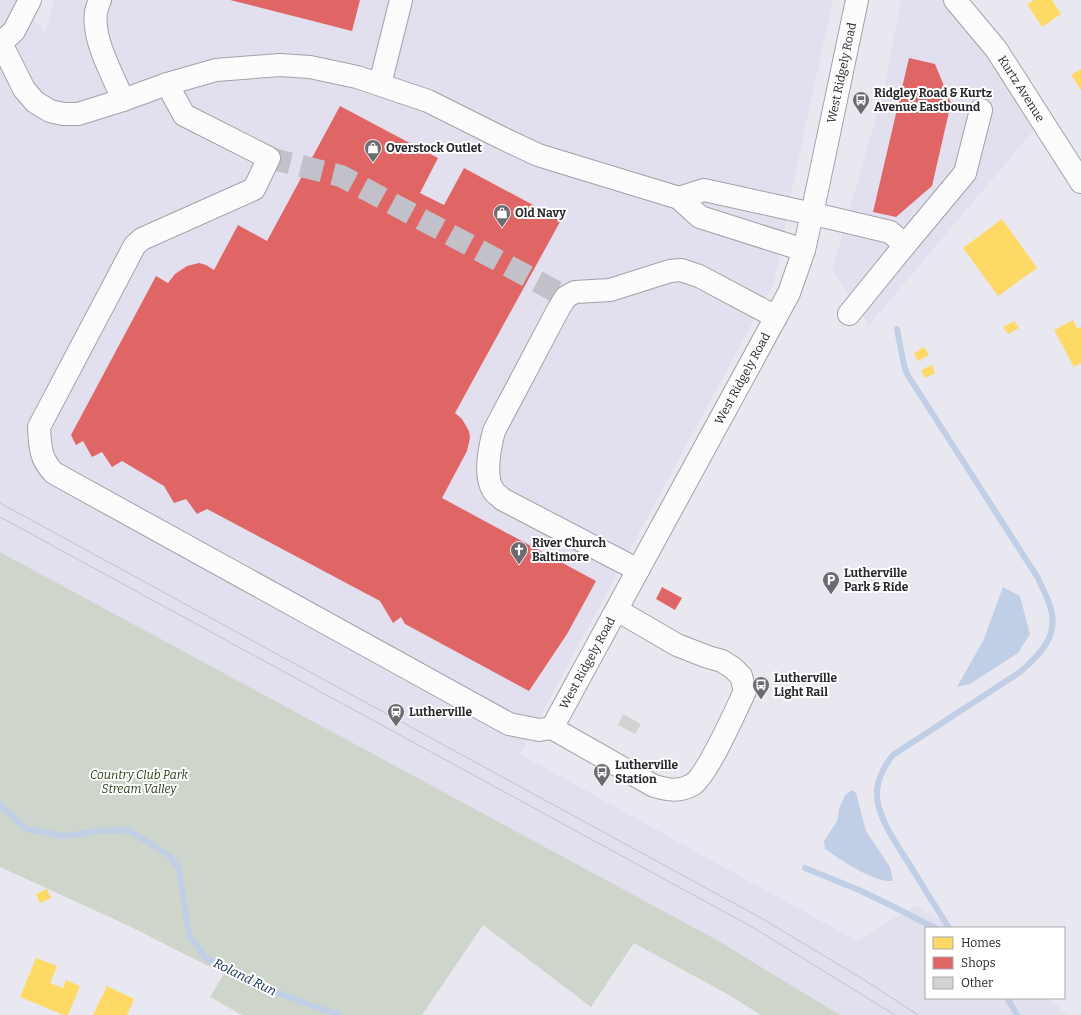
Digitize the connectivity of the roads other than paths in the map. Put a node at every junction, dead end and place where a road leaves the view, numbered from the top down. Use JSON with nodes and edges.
{"nodes":[{"id":1,"x":30,"y":0,"type":"edge"},
{"id":2,"x":100,"y":0,"type":"edge"},
{"id":3,"x":401,"y":0,"type":"edge"},
{"id":4,"x":858,"y":0,"type":"edge"},
{"id":5,"x":955,"y":0,"type":"edge"},
{"id":6,"x":0,"y":42,"type":"edge"},
{"id":7,"x":166,"y":84,"type":"junction"},
{"id":8,"x":380,"y":84,"type":"junction"},
{"id":9,"x":123,"y":100,"type":"junction"},
{"id":10,"x":981,"y":110,"type":"dead end"},
{"id":11,"x":1081,"y":182,"type":"edge"},
{"id":12,"x":679,"y":198,"type":"junction"},
{"id":13,"x":812,"y":214,"type":"junction"},
{"id":14,"x":905,"y":245,"type":"junction"},
{"id":15,"x":804,"y":250,"type":"junction"},
{"id":16,"x":849,"y":314,"type":"dead end"},
{"id":17,"x":776,"y":317,"type":"junction"},
{"id":18,"x":638,"y":570,"type":"junction"},
{"id":19,"x":617,"y":610,"type":"junction"},
{"id":20,"x":552,"y":728,"type":"junction"}],
"edges":[{"from":1,"to":6,"type":"street"},
{"from":2,"to":9,"type":"street"},
{"from":3,"to":8,"type":"street"},
{"from":4,"to":13,"type":"street","name":"West Ridgely Road"},
{"from":5,"to":11,"type":"street","name":"Kurtz Avenue"},
{"from":6,"to":9,"type":"street"},
{"from":7,"to":8,"type":"street"},
{"from":7,"to":9,"type":"street"},
{"from":7,"to":20,"type":"street"},
{"from":8,"to":12,"type":"street"},
{"from":10,"to":14,"type":"street"},
{"from":12,"to":13,"type":"street"},
{"from":12,"to":15,"type":"street"},
{"from":13,"to":14,"type":"street"},
{"from":13,"to":15,"type":"street","name":"West Ridgely Road"},
{"from":14,"to":16,"type":"street"},
{"from":15,"to":17,"type":"street","name":"West Ridgely Road"},
{"from":17,"to":18,"type":"street","name":"West Ridgely Road"},
{"from":17,"to":18,"type":"street"},
{"from":18,"to":19,"type":"street","name":"West Ridgely Road"},
{"from":19,"to":20,"type":"street","name":"West Ridgely Road"},
{"from":19,"to":20,"type":"street"}]}
